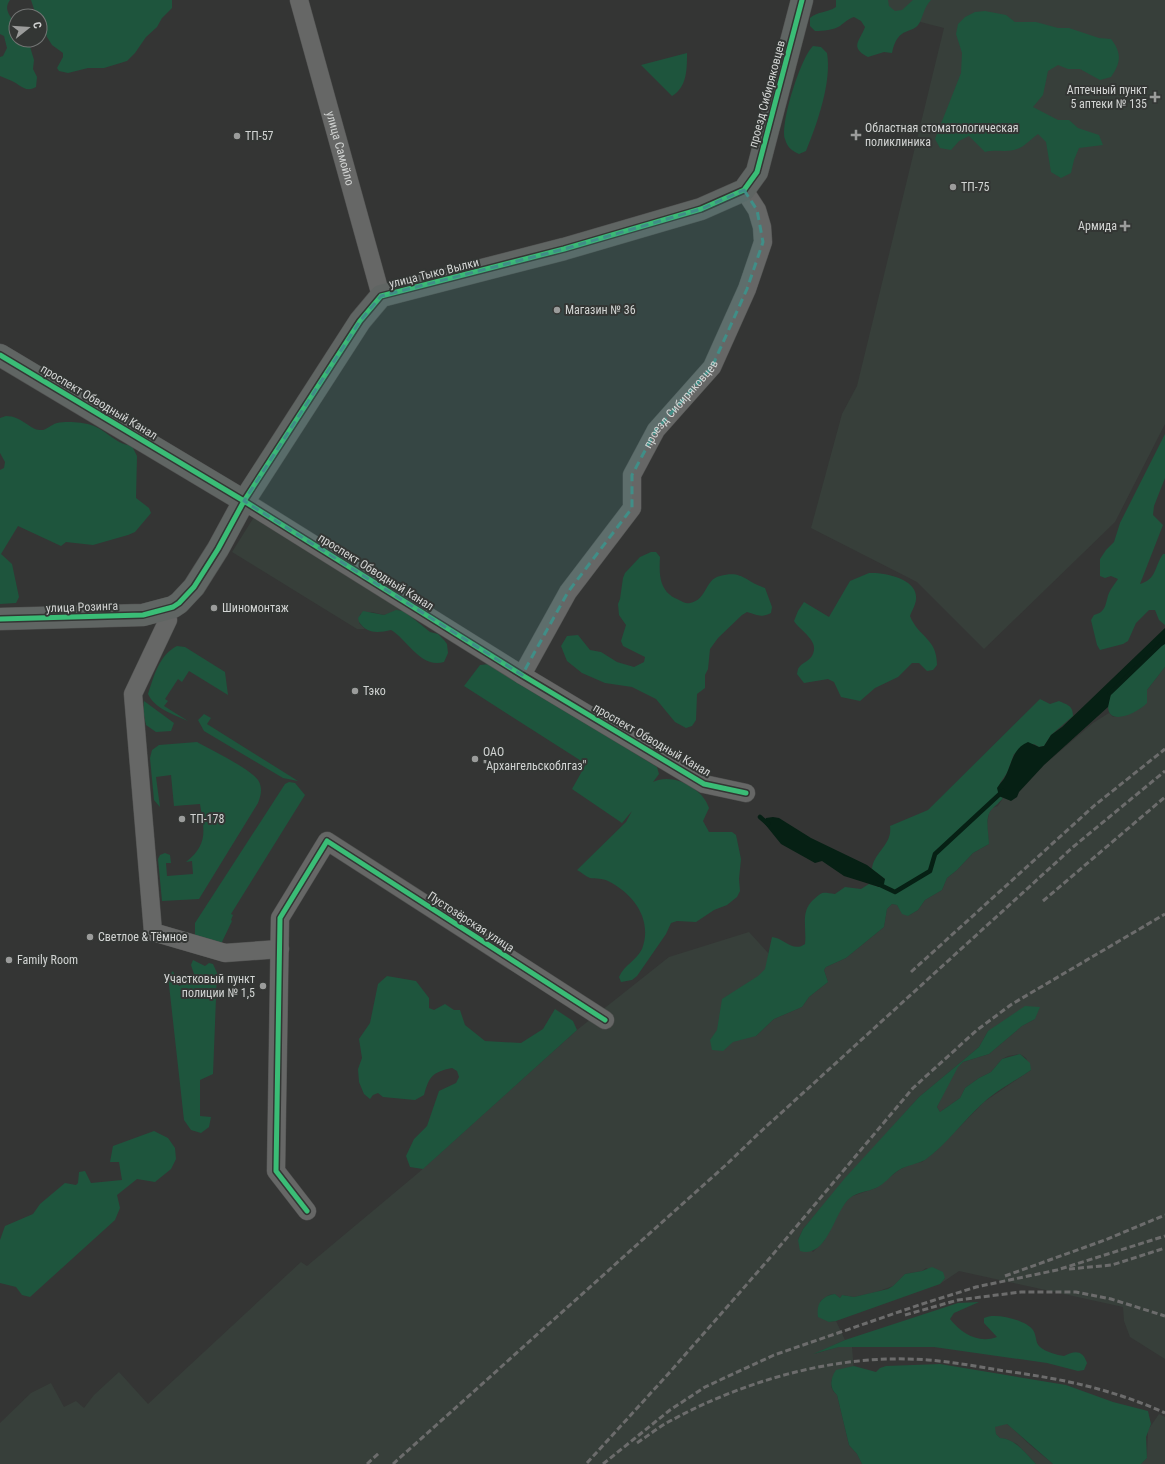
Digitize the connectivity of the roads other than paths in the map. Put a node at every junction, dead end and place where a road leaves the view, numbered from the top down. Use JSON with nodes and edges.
{"nodes":[{"id":1,"x":299,"y":0,"type":"edge"},
{"id":2,"x":802,"y":0,"type":"edge"},
{"id":3,"x":744,"y":190,"type":"junction"},
{"id":4,"x":381,"y":296,"type":"junction"},
{"id":5,"x":0,"y":354,"type":"edge"},
{"id":6,"x":244,"y":501,"type":"junction"},
{"id":7,"x":165,"y":611,"type":"junction"},
{"id":8,"x":0,"y":619,"type":"edge"},
{"id":9,"x":522,"y":675,"type":"junction"},
{"id":10,"x":746,"y":793,"type":"dead end"},
{"id":11,"x":280,"y":948,"type":"junction"},
{"id":12,"x":605,"y":1020,"type":"dead end"},
{"id":13,"x":307,"y":1211,"type":"dead end"}],
"edges":[{"from":1,"to":4,"type":"street","name":"улица Самойло"},
{"from":2,"to":3,"type":"street","name":"проезд Сибиряковцев"},
{"from":3,"to":4,"type":"street","name":"улица Тыко Вылки"},
{"from":3,"to":9,"type":"street","name":"проезд Сибиряковцев"},
{"from":4,"to":6,"type":"street","name":"улица Тыко Вылки"},
{"from":5,"to":6,"type":"street","name":"проспект Обводный Канал"},
{"from":6,"to":7,"type":"street","name":"улица Тыко Вылки"},
{"from":6,"to":9,"type":"street","name":"проспект Обводный Канал"},
{"from":7,"to":8,"type":"street","name":"улица Розинга"},
{"from":7,"to":11,"type":"street"},
{"from":9,"to":10,"type":"street","name":"проспект Обводный Канал"},
{"from":11,"to":12,"type":"street","name":"Пустозёрская улица"},
{"from":11,"to":13,"type":"street"}]}
